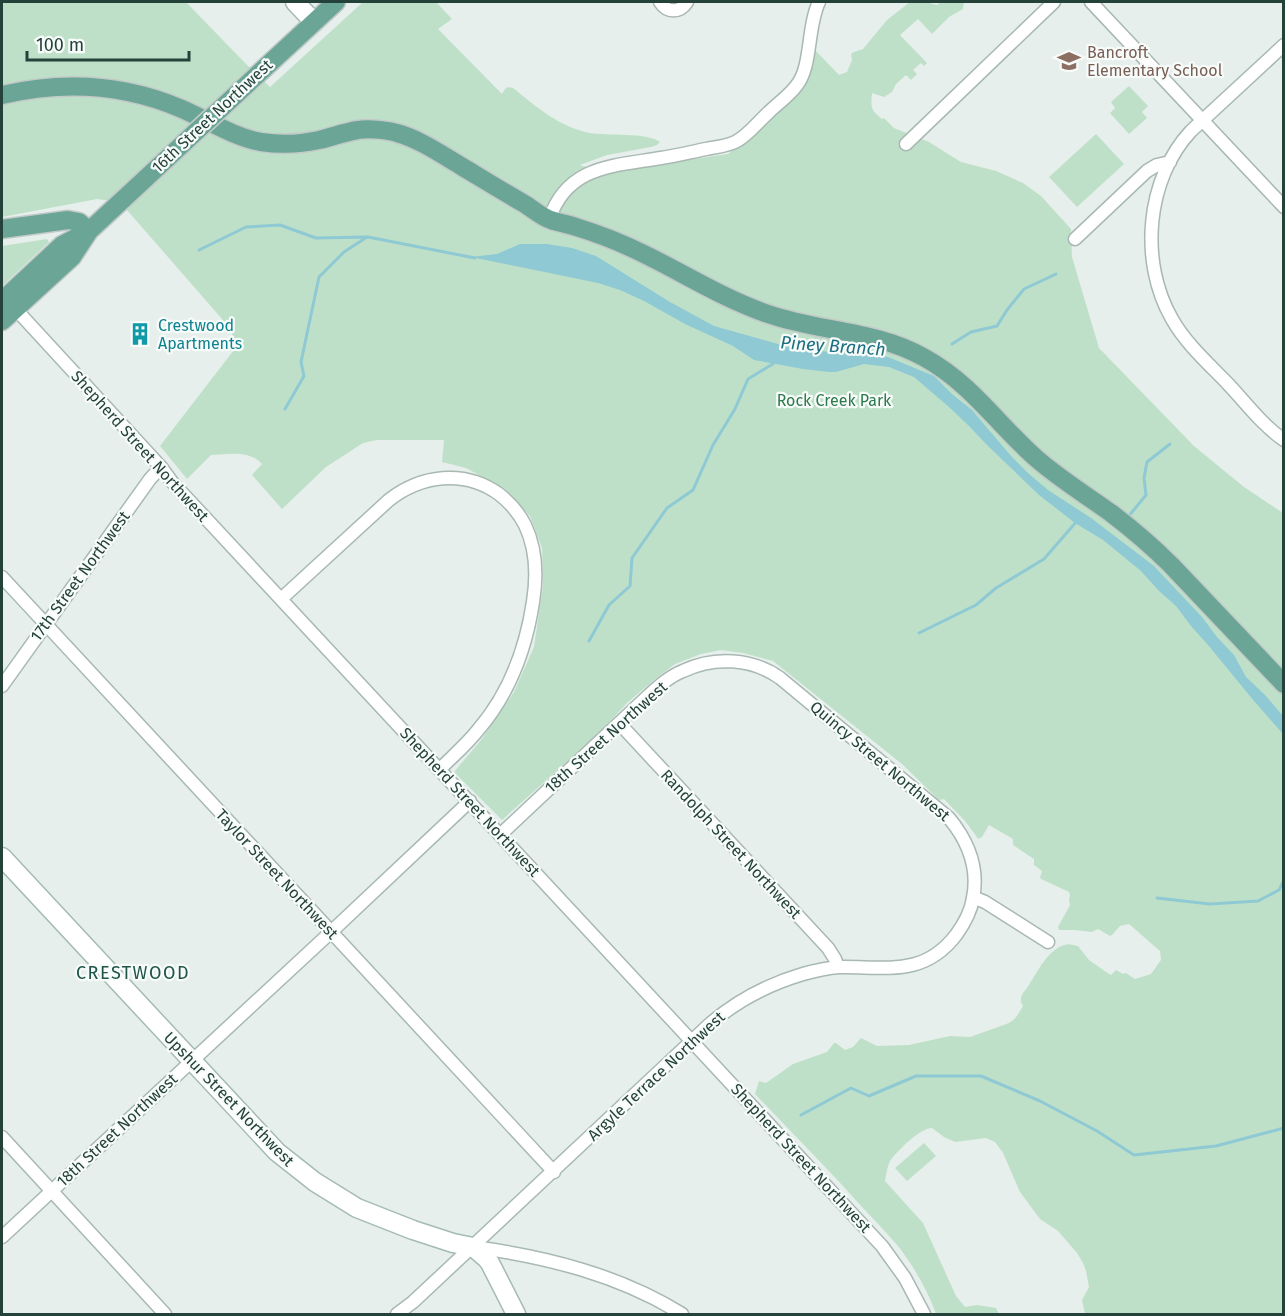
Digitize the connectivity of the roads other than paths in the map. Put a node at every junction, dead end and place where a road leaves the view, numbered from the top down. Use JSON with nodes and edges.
{"nodes":[{"id":1,"x":295,"y":2,"type":"edge"},
{"id":2,"x":336,"y":2,"type":"edge"},
{"id":3,"x":660,"y":2,"type":"edge"},
{"id":4,"x":687,"y":2,"type":"edge"},
{"id":5,"x":819,"y":2,"type":"edge"},
{"id":6,"x":1054,"y":2,"type":"edge"},
{"id":7,"x":1091,"y":2,"type":"edge"},
{"id":8,"x":314,"y":22,"type":"junction"},
{"id":9,"x":1284,"y":45,"type":"edge"},
{"id":10,"x":2,"y":95,"type":"edge"},
{"id":11,"x":1202,"y":120,"type":"junction"},
{"id":12,"x":906,"y":144,"type":"dead end"},
{"id":13,"x":1170,"y":162,"type":"junction"},
{"id":14,"x":1284,"y":207,"type":"edge"},
{"id":15,"x":549,"y":220,"type":"junction"},
{"id":16,"x":2,"y":229,"type":"edge"},
{"id":17,"x":89,"y":231,"type":"junction"},
{"id":18,"x":1075,"y":239,"type":"dead end"},
{"id":19,"x":6,"y":307,"type":"edge"},
{"id":20,"x":1284,"y":440,"type":"edge"},
{"id":21,"x":161,"y":467,"type":"junction"},
{"id":22,"x":2,"y":577,"type":"edge"},
{"id":23,"x":282,"y":599,"type":"junction"},
{"id":24,"x":46,"y":624,"type":"junction"},
{"id":25,"x":723,"y":661,"type":"joint"},
{"id":26,"x":1284,"y":684,"type":"edge"},
{"id":27,"x":2,"y":686,"type":"edge"},
{"id":28,"x":619,"y":723,"type":"junction"},
{"id":29,"x":440,"y":769,"type":"junction"},
{"id":30,"x":470,"y":801,"type":"junction"},
{"id":31,"x":501,"y":834,"type":"junction"},
{"id":32,"x":2,"y":857,"type":"edge"},
{"id":33,"x":974,"y":897,"type":"junction"},
{"id":34,"x":331,"y":932,"type":"junction"},
{"id":35,"x":1048,"y":942,"type":"dead end"},
{"id":36,"x":838,"y":967,"type":"junction"},
{"id":37,"x":692,"y":1041,"type":"junction"},
{"id":38,"x":191,"y":1061,"type":"junction"},
{"id":39,"x":2,"y":1137,"type":"edge"},
{"id":40,"x":554,"y":1172,"type":"junction"},
{"id":41,"x":52,"y":1191,"type":"junction"},
{"id":42,"x":2,"y":1238,"type":"edge"},
{"id":43,"x":473,"y":1247,"type":"junction"},
{"id":44,"x":165,"y":1314,"type":"edge"},
{"id":45,"x":398,"y":1314,"type":"edge"},
{"id":46,"x":516,"y":1314,"type":"edge"},
{"id":47,"x":682,"y":1314,"type":"edge"},
{"id":48,"x":924,"y":1314,"type":"edge"}],
"edges":[{"from":1,"to":8,"type":"street"},
{"from":2,"to":8,"type":"main road","name":"16th Street Northwest"},
{"from":3,"to":4,"type":"street"},
{"from":5,"to":15,"type":"street"},
{"from":6,"to":12,"type":"street"},
{"from":7,"to":11,"type":"street"},
{"from":8,"to":17,"type":"main road","name":"16th Street Northwest","bridge":true},
{"from":9,"to":11,"type":"street"},
{"from":10,"to":15,"type":"main road"},
{"from":11,"to":13,"type":"street"},
{"from":11,"to":14,"type":"street"},
{"from":13,"to":18,"type":"street"},
{"from":13,"to":20,"type":"street"},
{"from":15,"to":26,"type":"main road"},
{"from":16,"to":17,"type":"main road"},
{"from":17,"to":19,"type":"main road","name":"16th Street Northwest"},
{"from":19,"to":21,"type":"street","name":"Shepherd Street Northwest"},
{"from":21,"to":23,"type":"street","name":"Shepherd Street Northwest"},
{"from":21,"to":24,"type":"street","name":"17th Street Northwest"},
{"from":22,"to":24,"type":"street","name":"Taylor Street Northwest"},
{"from":23,"to":29,"type":"street","name":"Shepherd Street Northwest"},
{"from":23,"to":29,"type":"street"},
{"from":24,"to":27,"type":"street","name":"17th Street Northwest"},
{"from":24,"to":34,"type":"street","name":"Taylor Street Northwest"},
{"from":25,"to":28,"type":"street","name":"18th Street Northwest"},
{"from":25,"to":33,"type":"street","name":"Quincy Street Northwest"},
{"from":28,"to":31,"type":"street","name":"18th Street Northwest"},
{"from":28,"to":36,"type":"street","name":"Randolph Street Northwest"},
{"from":29,"to":30,"type":"street","name":"Shepherd Street Northwest"},
{"from":30,"to":31,"type":"street","name":"Shepherd Street Northwest"},
{"from":30,"to":34,"type":"street","name":"18th Street Northwest"},
{"from":31,"to":37,"type":"street","name":"Shepherd Street Northwest"},
{"from":32,"to":38,"type":"street","name":"Upshur Street Northwest"},
{"from":33,"to":35,"type":"street"},
{"from":33,"to":36,"type":"street","name":"Argyle Terrace Northwest"},
{"from":34,"to":38,"type":"street","name":"18th Street Northwest"},
{"from":34,"to":40,"type":"street","name":"Taylor Street Northwest"},
{"from":36,"to":37,"type":"street","name":"Argyle Terrace Northwest"},
{"from":37,"to":40,"type":"street","name":"Argyle Terrace Northwest"},
{"from":37,"to":48,"type":"street","name":"Shepherd Street Northwest"},
{"from":38,"to":41,"type":"street","name":"18th Street Northwest"},
{"from":38,"to":43,"type":"street","name":"Upshur Street Northwest"},
{"from":39,"to":41,"type":"street"},
{"from":40,"to":43,"type":"street","name":"Argyle Terrace Northwest"},
{"from":41,"to":42,"type":"street","name":"18th Street Northwest"},
{"from":41,"to":44,"type":"street"},
{"from":43,"to":45,"type":"street","name":"Argyle Terrace Northwest"},
{"from":43,"to":46,"type":"street"},
{"from":43,"to":47,"type":"street","name":"Upshur Street Northwest"}]}
